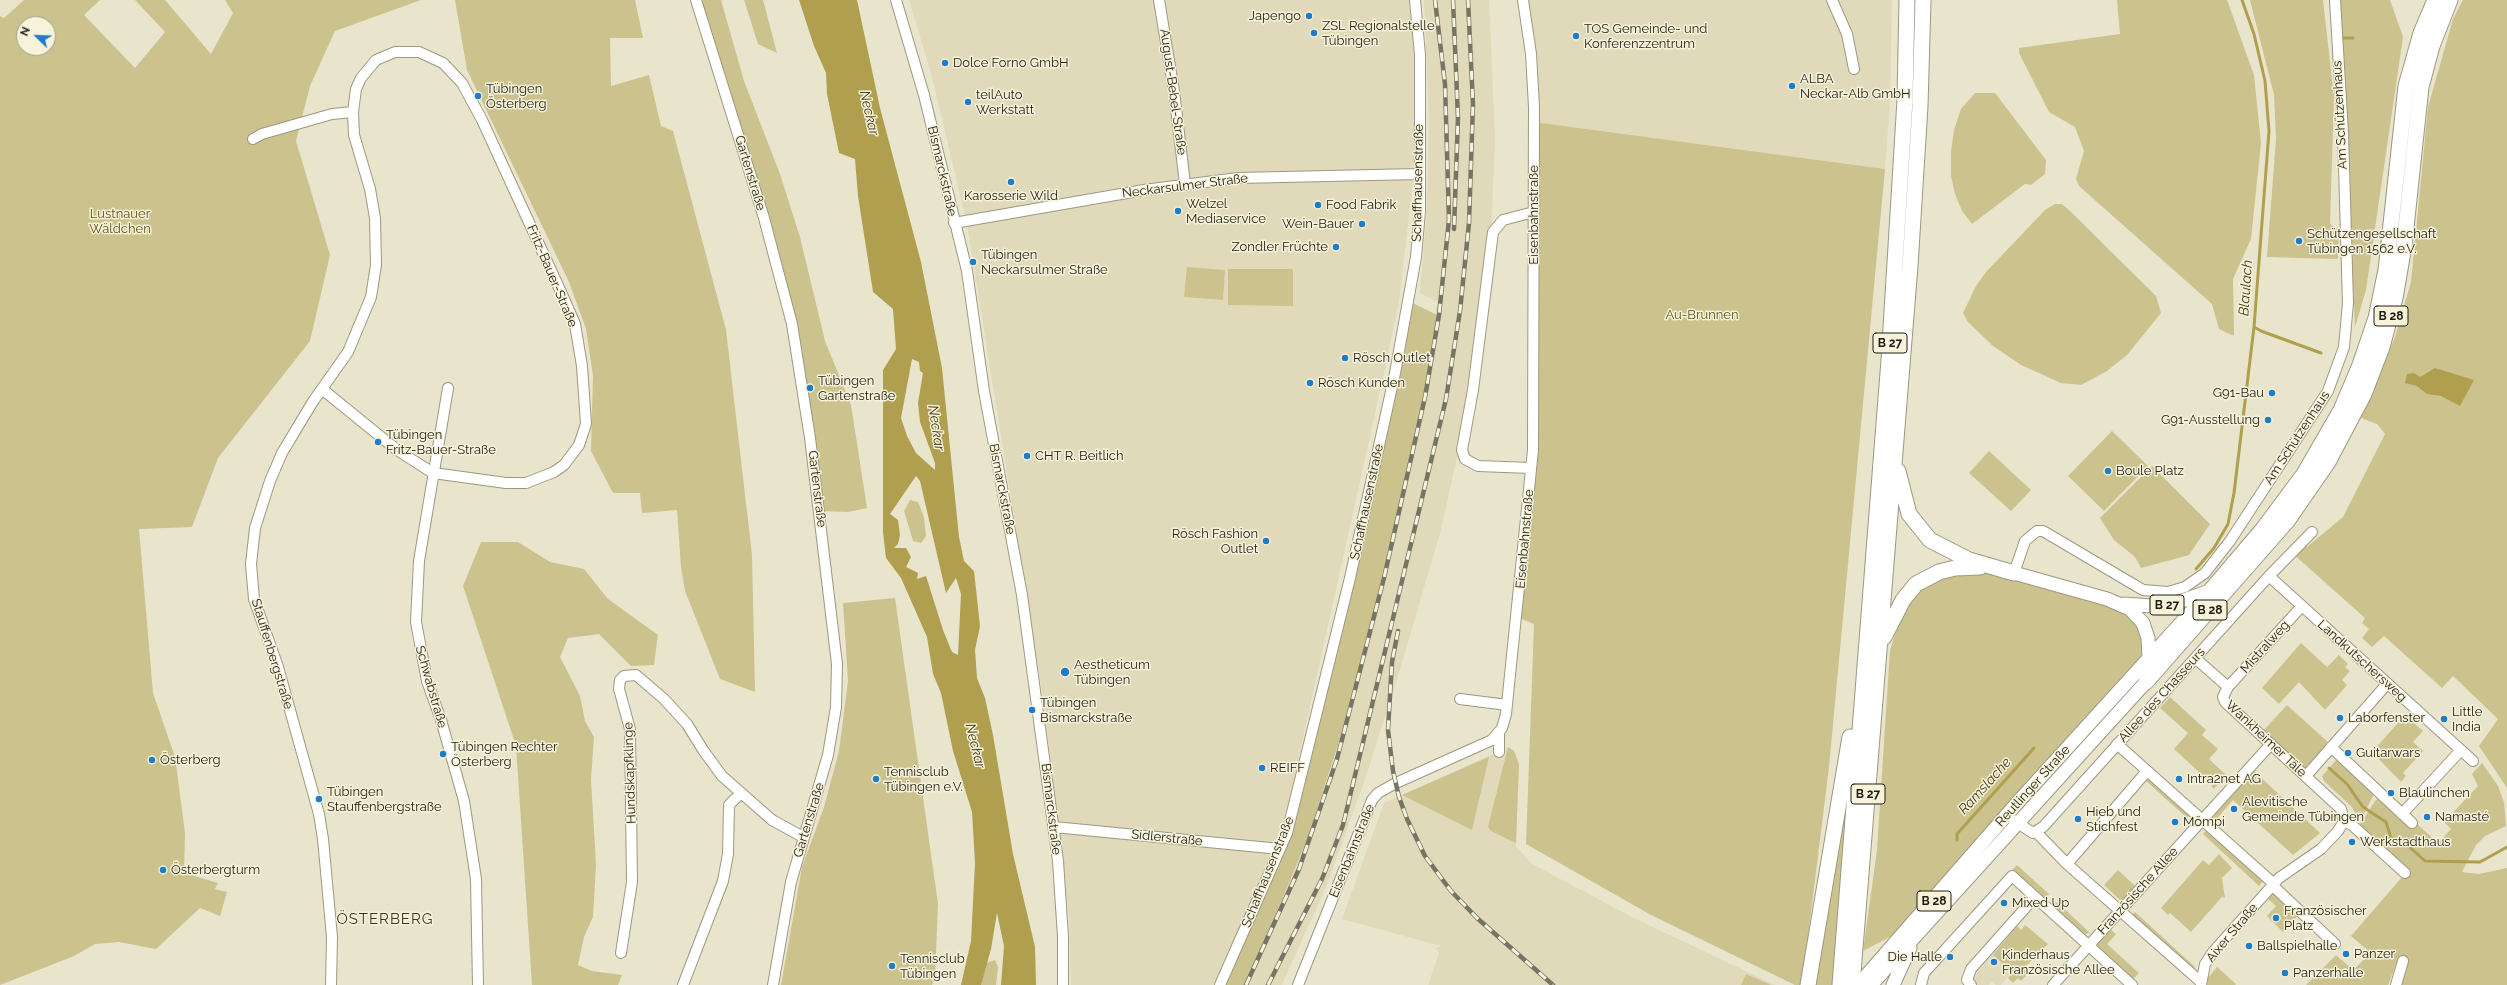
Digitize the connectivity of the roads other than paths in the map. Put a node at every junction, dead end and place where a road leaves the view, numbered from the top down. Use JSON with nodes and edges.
{"nodes":[{"id":1,"x":696,"y":0,"type":"edge"},
{"id":2,"x":896,"y":0,"type":"edge"},
{"id":3,"x":1159,"y":0,"type":"edge"},
{"id":4,"x":1415,"y":0,"type":"edge"},
{"id":5,"x":1523,"y":0,"type":"edge"},
{"id":6,"x":1832,"y":0,"type":"edge"},
{"id":7,"x":1907,"y":0,"type":"edge"},
{"id":8,"x":1922,"y":0,"type":"edge"},
{"id":9,"x":2335,"y":0,"type":"edge"},
{"id":10,"x":2435,"y":0,"type":"edge"},
{"id":11,"x":2450,"y":0,"type":"edge"},
{"id":12,"x":1854,"y":69,"type":"dead end"},
{"id":13,"x":353,"y":112,"type":"junction"},
{"id":14,"x":253,"y":139,"type":"dead end"},
{"id":15,"x":1418,"y":174,"type":"junction"},
{"id":16,"x":1185,"y":184,"type":"junction"},
{"id":17,"x":1534,"y":212,"type":"junction"},
{"id":18,"x":954,"y":223,"type":"junction"},
{"id":19,"x":448,"y":388,"type":"dead end"},
{"id":20,"x":322,"y":389,"type":"junction"},
{"id":21,"x":1894,"y":459,"type":"junction"},
{"id":22,"x":1531,"y":468,"type":"junction"},
{"id":23,"x":433,"y":473,"type":"junction"},
{"id":24,"x":2312,"y":532,"type":"dead end"},
{"id":25,"x":1987,"y":567,"type":"junction"},
{"id":26,"x":2014,"y":573,"type":"junction"},
{"id":27,"x":2269,"y":576,"type":"junction"},
{"id":28,"x":2211,"y":590,"type":"junction"},
{"id":29,"x":2121,"y":603,"type":"junction"},
{"id":30,"x":2302,"y":606,"type":"junction"},
{"id":31,"x":1879,"y":647,"type":"junction"},
{"id":32,"x":2149,"y":658,"type":"junction"},
{"id":33,"x":2195,"y":658,"type":"junction"},
{"id":34,"x":2146,"y":682,"type":"junction"},
{"id":35,"x":2387,"y":684,"type":"junction"},
{"id":36,"x":2228,"y":687,"type":"junction"},
{"id":37,"x":1460,"y":699,"type":"dead end"},
{"id":38,"x":1507,"y":705,"type":"junction"},
{"id":39,"x":1862,"y":711,"type":"junction"},
{"id":40,"x":1499,"y":732,"type":"junction"},
{"id":41,"x":2117,"y":744,"type":"junction"},
{"id":42,"x":2271,"y":744,"type":"junction"},
{"id":43,"x":2331,"y":747,"type":"junction"},
{"id":44,"x":2461,"y":750,"type":"junction"},
{"id":45,"x":1499,"y":752,"type":"dead end"},
{"id":46,"x":2473,"y":761,"type":"dead end"},
{"id":47,"x":2147,"y":771,"type":"junction"},
{"id":48,"x":2306,"y":776,"type":"junction"},
{"id":49,"x":741,"y":793,"type":"junction"},
{"id":50,"x":2402,"y":814,"type":"junction"},
{"id":51,"x":2007,"y":815,"type":"junction"},
{"id":52,"x":2202,"y":820,"type":"junction"},
{"id":53,"x":2344,"y":821,"type":"junction"},
{"id":54,"x":2412,"y":823,"type":"dead end"},
{"id":55,"x":2017,"y":824,"type":"junction"},
{"id":56,"x":1054,"y":827,"type":"junction"},
{"id":57,"x":2036,"y":832,"type":"junction"},
{"id":58,"x":803,"y":837,"type":"junction"},
{"id":59,"x":1280,"y":849,"type":"junction"},
{"id":60,"x":2066,"y":864,"type":"junction"},
{"id":61,"x":2405,"y":873,"type":"dead end"},
{"id":62,"x":2273,"y":884,"type":"junction"},
{"id":63,"x":2035,"y":897,"type":"junction"},
{"id":64,"x":2121,"y":911,"type":"junction"},
{"id":65,"x":1915,"y":936,"type":"junction"},
{"id":66,"x":1849,"y":941,"type":"junction"},
{"id":67,"x":2335,"y":944,"type":"dead end"},
{"id":68,"x":2088,"y":946,"type":"junction"},
{"id":69,"x":621,"y":952,"type":"dead end"},
{"id":70,"x":2403,"y":961,"type":"dead end"},
{"id":71,"x":2201,"y":983,"type":"edge"},
{"id":72,"x":331,"y":985,"type":"edge"},
{"id":73,"x":478,"y":985,"type":"edge"},
{"id":74,"x":683,"y":985,"type":"edge"},
{"id":75,"x":773,"y":985,"type":"edge"},
{"id":76,"x":1062,"y":985,"type":"edge"},
{"id":77,"x":1220,"y":985,"type":"edge"},
{"id":78,"x":1298,"y":985,"type":"edge"},
{"id":79,"x":1808,"y":985,"type":"edge"},
{"id":80,"x":1840,"y":985,"type":"edge"},
{"id":81,"x":1852,"y":985,"type":"edge"},
{"id":82,"x":1858,"y":985,"type":"edge"},
{"id":83,"x":1871,"y":985,"type":"edge"},
{"id":84,"x":1893,"y":985,"type":"edge"},
{"id":85,"x":1921,"y":985,"type":"edge"},
{"id":86,"x":1971,"y":985,"type":"edge"},
{"id":87,"x":2053,"y":985,"type":"edge"},
{"id":88,"x":2132,"y":985,"type":"edge"},
{"id":89,"x":2396,"y":985,"type":"edge"}],
"edges":[{"from":1,"to":58,"type":"street","name":"Gartenstraße"},
{"from":2,"to":18,"type":"street","name":"Bismarckstraße"},
{"from":3,"to":16,"type":"street","name":"August-Bebel-Straße"},
{"from":4,"to":15,"type":"street","name":"Schaffhausenstraße"},
{"from":5,"to":17,"type":"street","name":"Eisenbahnstraße"},
{"from":6,"to":12,"type":"street"},
{"from":7,"to":39,"type":"highway","number":"B 27"},
{"from":8,"to":21,"type":"highway","number":"B 27"},
{"from":9,"to":26,"type":"street","name":"Am Schützenhaus"},
{"from":10,"to":28,"type":"highway","number":"B 28"},
{"from":11,"to":34,"type":"highway","number":"B 28"},
{"from":13,"to":14,"type":"street"},
{"from":13,"to":20,"type":"street","name":"Stauffenbergstraße"},
{"from":13,"to":23,"type":"street","name":"Fritz-Bauer-Straße"},
{"from":15,"to":16,"type":"street","name":"Neckarsulmer Straße"},
{"from":15,"to":59,"type":"street","name":"Schaffhausenstraße"},
{"from":16,"to":18,"type":"street","name":"Neckarsulmer Straße"},
{"from":17,"to":22,"type":"street","name":"Eisenbahnstraße"},
{"from":17,"to":22,"type":"street"},
{"from":18,"to":56,"type":"street","name":"Bismarckstraße"},
{"from":19,"to":23,"type":"street","name":"Schwabstraße"},
{"from":20,"to":23,"type":"street","name":"Fritz-Bauer-Straße"},
{"from":20,"to":72,"type":"street","name":"Stauffenbergstraße"},
{"from":21,"to":25,"type":"highway"},
{"from":21,"to":31,"type":"highway","number":"B 27"},
{"from":22,"to":38,"type":"street","name":"Eisenbahnstraße"},
{"from":23,"to":73,"type":"street","name":"Schwabstraße"},
{"from":24,"to":27,"type":"street","name":"Allee des Chasseurs"},
{"from":25,"to":26,"type":"highway"},
{"from":25,"to":31,"type":"highway"},
{"from":26,"to":29,"type":"main road","number":"B 27"},
{"from":27,"to":30,"type":"street","name":"Landkutschersweg"},
{"from":27,"to":33,"type":"street","name":"Allee des Chasseurs"},
{"from":28,"to":29,"type":"main road","number":"B 27"},
{"from":28,"to":32,"type":"main road","name":"Reutlinger Straße","number":"B 28"},
{"from":29,"to":32,"type":"main road","number":"B 27"},
{"from":30,"to":35,"type":"street","name":"Landkutschersweg"},
{"from":30,"to":36,"type":"street","name":"Mistralweg"},
{"from":31,"to":66,"type":"highway","number":"B 27"},
{"from":32,"to":34,"type":"main road"},
{"from":32,"to":51,"type":"main road","name":"Reutlinger Straße","number":"B 28"},
{"from":33,"to":36,"type":"street","name":"Wankheimer Täle"},
{"from":33,"to":41,"type":"street","name":"Allee des Chasseurs"},
{"from":34,"to":55,"type":"main road","name":"Reutlinger Straße","number":"B 28"},
{"from":35,"to":43,"type":"street"},
{"from":35,"to":44,"type":"street","name":"Landkutschersweg"},
{"from":36,"to":42,"type":"street","name":"Wankheimer Täle"},
{"from":37,"to":38,"type":"street"},
{"from":38,"to":40,"type":"street","name":"Eisenbahnstraße"},
{"from":39,"to":66,"type":"highway","number":"B 27"},
{"from":39,"to":79,"type":"highway"},
{"from":40,"to":45,"type":"street"},
{"from":40,"to":78,"type":"street","name":"Eisenbahnstraße"},
{"from":41,"to":47,"type":"street"},
{"from":41,"to":57,"type":"street","name":"Allee des Chasseurs"},
{"from":42,"to":48,"type":"street","name":"Wankheimer Täle"},
{"from":42,"to":52,"type":"street","name":"Französische Allee"},
{"from":43,"to":48,"type":"street"},
{"from":43,"to":50,"type":"street"},
{"from":44,"to":46,"type":"street","name":"Landkutschersweg"},
{"from":44,"to":50,"type":"street"},
{"from":47,"to":52,"type":"street"},
{"from":47,"to":60,"type":"street"},
{"from":48,"to":53,"type":"street","name":"Wankheimer Täle"},
{"from":49,"to":58,"type":"street","name":"Hundskapfklinge"},
{"from":49,"to":69,"type":"street","name":"Hundskapfklinge"},
{"from":49,"to":74,"type":"street"},
{"from":50,"to":54,"type":"street"},
{"from":51,"to":55,"type":"street"},
{"from":51,"to":82,"type":"main road","name":"Reutlinger Straße","number":"B 28"},
{"from":52,"to":62,"type":"street"},
{"from":52,"to":64,"type":"street","name":"Französische Allee"},
{"from":53,"to":61,"type":"street"},
{"from":53,"to":62,"type":"street","name":"Aixer Straße"},
{"from":55,"to":57,"type":"street"},
{"from":55,"to":65,"type":"main road","name":"Reutlinger Straße","number":"B 28"},
{"from":56,"to":59,"type":"street","name":"Sidlerstraße"},
{"from":56,"to":76,"type":"street","name":"Bismarckstraße"},
{"from":57,"to":60,"type":"street"},
{"from":58,"to":75,"type":"street","name":"Gartenstraße"},
{"from":59,"to":77,"type":"street","name":"Schaffhausenstraße"},
{"from":60,"to":64,"type":"street"},
{"from":62,"to":67,"type":"street"},
{"from":62,"to":71,"type":"street","name":"Aixer Straße"},
{"from":63,"to":68,"type":"street"},
{"from":63,"to":85,"type":"street"},
{"from":63,"to":86,"type":"street"},
{"from":64,"to":68,"type":"street","name":"Französische Allee"},
{"from":64,"to":71,"type":"street"},
{"from":65,"to":83,"type":"main road","name":"Reutlinger Straße","number":"B 28"},
{"from":65,"to":84,"type":"main road"},
{"from":66,"to":80,"type":"highway","number":"B 27"},
{"from":66,"to":81,"type":"highway","number":"B 27"},
{"from":68,"to":87,"type":"street","name":"Französische Allee"},
{"from":68,"to":88,"type":"street"},
{"from":70,"to":89,"type":"street"}]}
